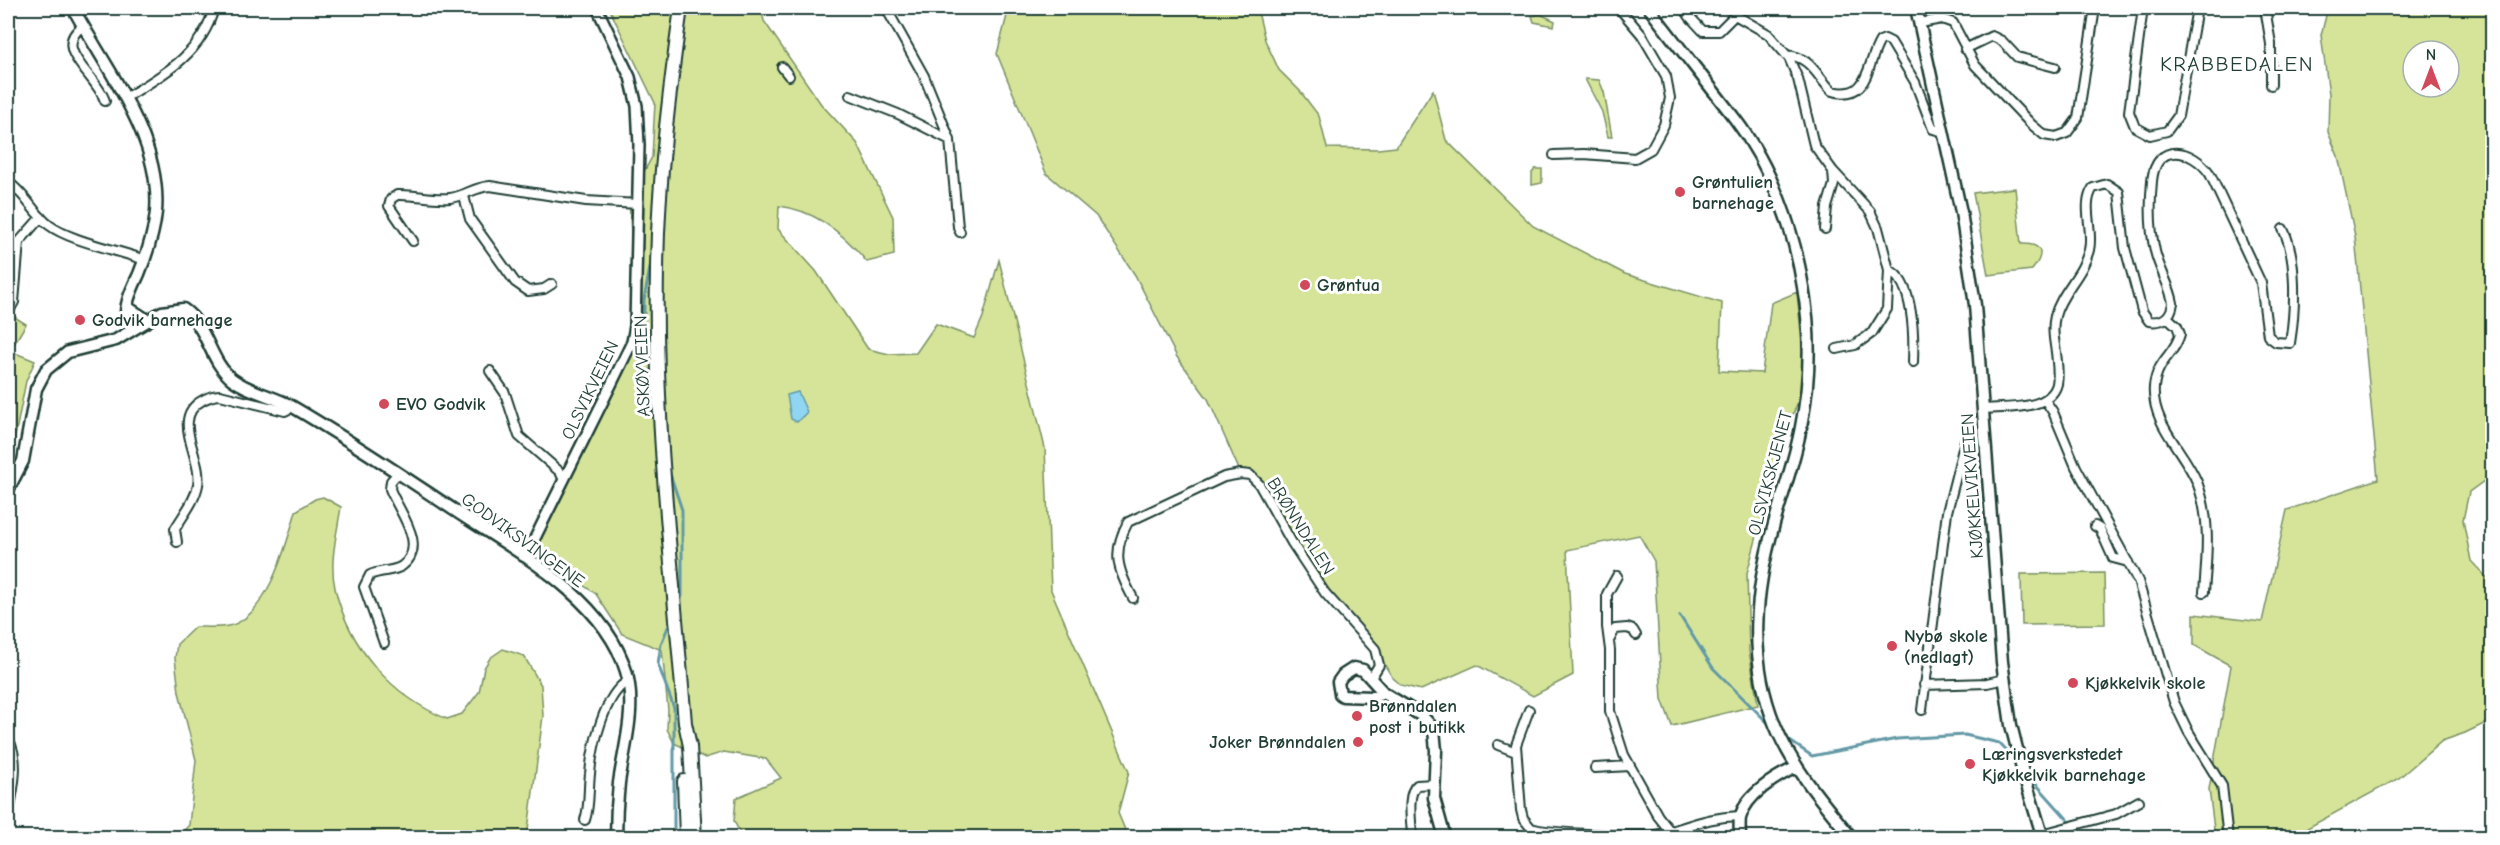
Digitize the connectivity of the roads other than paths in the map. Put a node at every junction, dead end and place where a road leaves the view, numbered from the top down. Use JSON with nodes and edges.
{"nodes":[{"id":1,"x":73,"y":8,"type":"edge"},
{"id":2,"x":214,"y":8,"type":"edge"},
{"id":3,"x":597,"y":8,"type":"edge"},
{"id":4,"x":681,"y":8,"type":"edge"},
{"id":5,"x":886,"y":8,"type":"edge"},
{"id":6,"x":1619,"y":8,"type":"edge"},
{"id":7,"x":1648,"y":8,"type":"edge"},
{"id":8,"x":1684,"y":8,"type":"edge"},
{"id":9,"x":1916,"y":8,"type":"edge"},
{"id":10,"x":2095,"y":8,"type":"edge"},
{"id":11,"x":2143,"y":8,"type":"edge"},
{"id":12,"x":2197,"y":8,"type":"edge"},
{"id":13,"x":2265,"y":8,"type":"edge"},
{"id":14,"x":1920,"y":23,"type":"junction"},
{"id":15,"x":83,"y":26,"type":"junction"},
{"id":16,"x":1965,"y":49,"type":"junction"},
{"id":17,"x":1786,"y":55,"type":"junction"},
{"id":18,"x":2055,"y":67,"type":"dead end"},
{"id":19,"x":783,"y":68,"type":"dead end"},
{"id":20,"x":789,"y":76,"type":"dead end"},
{"id":21,"x":2271,"y":85,"type":"dead end"},
{"id":22,"x":850,"y":95,"type":"dead end"},
{"id":23,"x":125,"y":98,"type":"junction"},
{"id":24,"x":105,"y":100,"type":"dead end"},
{"id":25,"x":1944,"y":132,"type":"junction"},
{"id":26,"x":950,"y":140,"type":"junction"},
{"id":27,"x":1554,"y":155,"type":"dead end"},
{"id":28,"x":1833,"y":171,"type":"junction"},
{"id":29,"x":8,"y":182,"type":"edge"},
{"id":30,"x":464,"y":196,"type":"junction"},
{"id":31,"x":638,"y":204,"type":"junction"},
{"id":32,"x":41,"y":217,"type":"junction"},
{"id":33,"x":1825,"y":229,"type":"dead end"},
{"id":34,"x":2283,"y":229,"type":"dead end"},
{"id":35,"x":960,"y":232,"type":"dead end"},
{"id":36,"x":413,"y":241,"type":"dead end"},
{"id":37,"x":145,"y":260,"type":"junction"},
{"id":38,"x":1889,"y":270,"type":"junction"},
{"id":39,"x":552,"y":284,"type":"dead end"},
{"id":40,"x":127,"y":307,"type":"junction"},
{"id":41,"x":8,"y":313,"type":"edge"},
{"id":42,"x":2167,"y":317,"type":"junction"},
{"id":43,"x":146,"y":320,"type":"junction"},
{"id":44,"x":133,"y":329,"type":"junction"},
{"id":45,"x":1837,"y":349,"type":"dead end"},
{"id":46,"x":1912,"y":362,"type":"dead end"},
{"id":47,"x":490,"y":371,"type":"dead end"},
{"id":48,"x":2045,"y":400,"type":"junction"},
{"id":49,"x":293,"y":407,"type":"junction"},
{"id":50,"x":1983,"y":409,"type":"junction"},
{"id":51,"x":1973,"y":420,"type":"dead end"},
{"id":52,"x":398,"y":473,"type":"junction"},
{"id":53,"x":564,"y":480,"type":"junction"},
{"id":54,"x":8,"y":490,"type":"edge"},
{"id":55,"x":2095,"y":526,"type":"dead end"},
{"id":56,"x":177,"y":542,"type":"dead end"},
{"id":57,"x":523,"y":556,"type":"junction"},
{"id":58,"x":2128,"y":562,"type":"junction"},
{"id":59,"x":1617,"y":576,"type":"dead end"},
{"id":60,"x":2204,"y":592,"type":"dead end"},
{"id":61,"x":1132,"y":598,"type":"dead end"},
{"id":62,"x":1636,"y":635,"type":"dead end"},
{"id":63,"x":1610,"y":639,"type":"junction"},
{"id":64,"x":384,"y":642,"type":"dead end"},
{"id":65,"x":1371,"y":678,"type":"junction"},
{"id":66,"x":2005,"y":679,"type":"junction"},
{"id":67,"x":628,"y":681,"type":"junction"},
{"id":68,"x":1924,"y":685,"type":"junction"},
{"id":69,"x":1384,"y":693,"type":"junction"},
{"id":70,"x":1529,"y":710,"type":"dead end"},
{"id":71,"x":1922,"y":710,"type":"dead end"},
{"id":72,"x":686,"y":723,"type":"junction"},
{"id":73,"x":8,"y":738,"type":"edge"},
{"id":74,"x":1498,"y":745,"type":"dead end"},
{"id":75,"x":1516,"y":752,"type":"junction"},
{"id":76,"x":1630,"y":766,"type":"junction"},
{"id":77,"x":1797,"y":767,"type":"junction"},
{"id":78,"x":1595,"y":768,"type":"dead end"},
{"id":79,"x":1434,"y":784,"type":"junction"},
{"id":80,"x":2139,"y":801,"type":"dead end"},
{"id":81,"x":1740,"y":816,"type":"junction"},
{"id":82,"x":585,"y":820,"type":"dead end"},
{"id":83,"x":8,"y":821,"type":"edge"},
{"id":84,"x":1665,"y":834,"type":"edge"},
{"id":85,"x":1583,"y":835,"type":"edge"},
{"id":86,"x":2043,"y":836,"type":"edge"},
{"id":87,"x":616,"y":837,"type":"edge"},
{"id":88,"x":686,"y":837,"type":"edge"},
{"id":89,"x":695,"y":837,"type":"edge"},
{"id":90,"x":1412,"y":837,"type":"edge"},
{"id":91,"x":1445,"y":837,"type":"edge"},
{"id":92,"x":1740,"y":837,"type":"edge"},
{"id":93,"x":1852,"y":837,"type":"edge"},
{"id":94,"x":2228,"y":837,"type":"edge"}],
"edges":[{"from":1,"to":15,"type":"main road"},
{"from":2,"to":23,"type":"street"},
{"from":3,"to":31,"type":"street","name":"OLSVIKVEIEN"},
{"from":4,"to":72,"type":"main road","name":"ASKØYVEIEN"},
{"from":5,"to":26,"type":"street"},
{"from":6,"to":27,"type":"street"},
{"from":7,"to":77,"type":"main road","name":"OLSVIKSKJENET"},
{"from":8,"to":17,"type":"street"},
{"from":9,"to":14,"type":"main road","name":"KJØKKELVIKVEIEN"},
{"from":10,"to":16,"type":"street"},
{"from":11,"to":12,"type":"street"},
{"from":13,"to":21,"type":"street"},
{"from":14,"to":16,"type":"street"},
{"from":14,"to":25,"type":"main road","name":"KJØKKELVIKVEIEN"},
{"from":15,"to":23,"type":"main road"},
{"from":15,"to":24,"type":"street"},
{"from":16,"to":18,"type":"street"},
{"from":17,"to":25,"type":"street","name":"KJØKKELVIKVEIEN"},
{"from":17,"to":28,"type":"street"},
{"from":19,"to":20,"type":"street"},
{"from":22,"to":26,"type":"street"},
{"from":23,"to":37,"type":"main road"},
{"from":25,"to":50,"type":"main road","name":"KJØKKELVIKVEIEN"},
{"from":26,"to":35,"type":"street"},
{"from":28,"to":33,"type":"street"},
{"from":28,"to":38,"type":"street"},
{"from":29,"to":32,"type":"street"},
{"from":30,"to":31,"type":"street"},
{"from":30,"to":36,"type":"street"},
{"from":30,"to":39,"type":"street"},
{"from":31,"to":53,"type":"street","name":"OLSVIKVEIEN"},
{"from":32,"to":37,"type":"street"},
{"from":32,"to":41,"type":"street"},
{"from":34,"to":42,"type":"street"},
{"from":37,"to":40,"type":"main road"},
{"from":38,"to":45,"type":"street"},
{"from":38,"to":46,"type":"street"},
{"from":40,"to":43,"type":"main road"},
{"from":40,"to":44,"type":"main road"},
{"from":42,"to":48,"type":"street"},
{"from":42,"to":60,"type":"street"},
{"from":43,"to":44,"type":"main road","name":"GODVIKSVINGENE"},
{"from":43,"to":49,"type":"main road","name":"GODVIKSVINGENE"},
{"from":44,"to":54,"type":"main road","name":"GODVIKSVINGENE"},
{"from":47,"to":53,"type":"street"},
{"from":48,"to":50,"type":"street"},
{"from":48,"to":58,"type":"street"},
{"from":49,"to":52,"type":"main road","name":"GODVIKSVINGENE"},
{"from":49,"to":56,"type":"street"},
{"from":50,"to":66,"type":"main road","name":"KJØKKELVIKVEIEN"},
{"from":51,"to":68,"type":"street"},
{"from":52,"to":57,"type":"main road","name":"GODVIKSVINGENE"},
{"from":52,"to":64,"type":"street"},
{"from":53,"to":57,"type":"street","name":"OLSVIKVEIEN"},
{"from":55,"to":58,"type":"street"},
{"from":57,"to":67,"type":"main road","name":"GODVIKSVINGENE"},
{"from":58,"to":94,"type":"street"},
{"from":59,"to":63,"type":"street"},
{"from":61,"to":65,"type":"street","name":"BRØNNDALEN"},
{"from":62,"to":63,"type":"street"},
{"from":63,"to":76,"type":"street"},
{"from":65,"to":69,"type":"main road"},
{"from":65,"to":69,"type":"main road"},
{"from":66,"to":68,"type":"street"},
{"from":66,"to":86,"type":"main road","name":"KJØKKELVIKVEIEN"},
{"from":67,"to":82,"type":"street"},
{"from":67,"to":87,"type":"main road","name":"GODVIKSVINGENE"},
{"from":68,"to":71,"type":"street"},
{"from":69,"to":79,"type":"main road"},
{"from":70,"to":75,"type":"street"},
{"from":72,"to":88,"type":"main road","name":"ASKØYVEIEN"},
{"from":72,"to":89,"type":"main road","name":"ASKØYVEIEN"},
{"from":73,"to":83,"type":"street"},
{"from":74,"to":75,"type":"street"},
{"from":75,"to":85,"type":"street"},
{"from":76,"to":78,"type":"street"},
{"from":76,"to":84,"type":"street"},
{"from":77,"to":81,"type":"main road"},
{"from":77,"to":93,"type":"main road","name":"OLSVIKSKJENET"},
{"from":79,"to":90,"type":"street"},
{"from":79,"to":91,"type":"main road"},
{"from":80,"to":86,"type":"street","name":"KJØKKELVIKVEIEN"},
{"from":81,"to":84,"type":"street"},
{"from":81,"to":92,"type":"main road"},
{"from":84,"to":85,"type":"street"}]}
